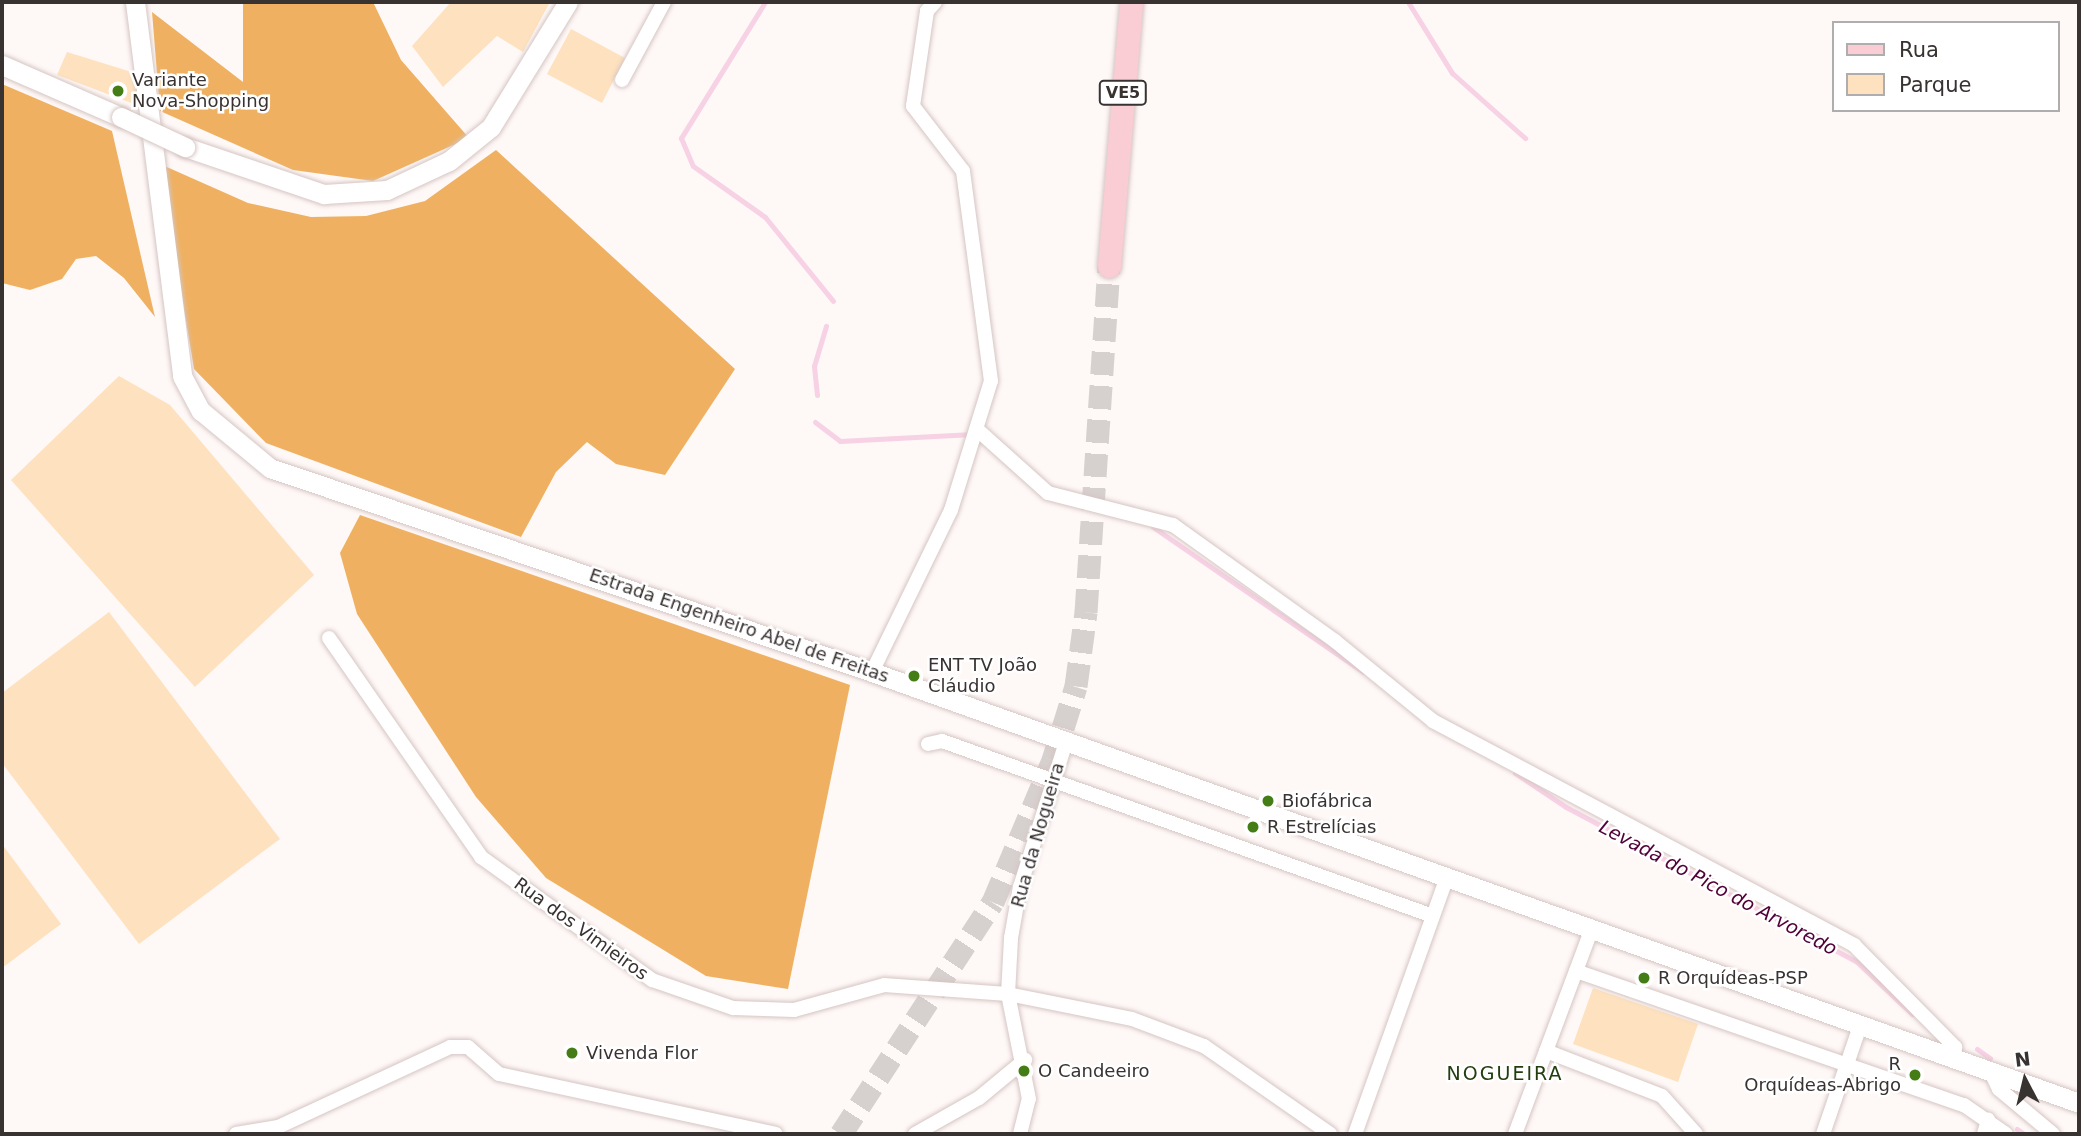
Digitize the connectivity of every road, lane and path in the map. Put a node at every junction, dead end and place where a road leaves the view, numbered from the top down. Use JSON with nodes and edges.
{"nodes":[{"id":1,"x":135,"y":2,"type":"edge"},
{"id":2,"x":568,"y":2,"type":"edge"},
{"id":3,"x":664,"y":2,"type":"edge"},
{"id":4,"x":935,"y":2,"type":"edge"},
{"id":5,"x":1131,"y":2,"type":"edge"},
{"id":6,"x":2,"y":65,"type":"edge"},
{"id":7,"x":622,"y":80,"type":"dead end"},
{"id":8,"x":1109,"y":266,"type":"tunnel mouth"},
{"id":9,"x":980,"y":432,"type":"junction"},
{"id":10,"x":329,"y":638,"type":"dead end"},
{"id":11,"x":872,"y":672,"type":"junction"},
{"id":12,"x":1066,"y":742,"type":"junction"},
{"id":13,"x":928,"y":744,"type":"dead end"},
{"id":14,"x":1052,"y":782,"type":"junction"},
{"id":15,"x":1446,"y":880,"type":"junction"},
{"id":16,"x":1433,"y":916,"type":"junction"},
{"id":17,"x":1592,"y":928,"type":"junction"},
{"id":18,"x":1576,"y":971,"type":"junction"},
{"id":19,"x":1008,"y":994,"type":"junction"},
{"id":20,"x":1860,"y":1026,"type":"junction"},
{"id":21,"x":1546,"y":1051,"type":"junction"},
{"id":22,"x":1953,"y":1057,"type":"junction"},
{"id":23,"x":1025,"y":1060,"type":"junction"},
{"id":24,"x":1848,"y":1062,"type":"junction"},
{"id":25,"x":1991,"y":1072,"type":"junction"},
{"id":26,"x":2079,"y":1103,"type":"edge"},
{"id":27,"x":1986,"y":1127,"type":"edge"},
{"id":28,"x":236,"y":1134,"type":"edge"},
{"id":29,"x":776,"y":1134,"type":"edge"},
{"id":30,"x":915,"y":1134,"type":"edge"},
{"id":31,"x":1020,"y":1134,"type":"edge"},
{"id":32,"x":1330,"y":1134,"type":"edge"},
{"id":33,"x":1355,"y":1134,"type":"edge"},
{"id":34,"x":1515,"y":1134,"type":"edge"},
{"id":35,"x":1696,"y":1134,"type":"edge"},
{"id":36,"x":1823,"y":1134,"type":"edge"},
{"id":37,"x":2006,"y":1134,"type":"edge"},
{"id":38,"x":2053,"y":1134,"type":"edge"}],
"edges":[{"from":1,"to":11,"type":"main road","name":"Estrada Engenheiro Abel de Freitas"},
{"from":2,"to":6,"type":"main road","bridge":true},
{"from":3,"to":7,"type":"street"},
{"from":4,"to":9,"type":"street"},
{"from":5,"to":8,"type":"main road","number":"VE5"},
{"from":9,"to":11,"type":"street"},
{"from":9,"to":22,"type":"street"},
{"from":10,"to":19,"type":"street","name":"Rua dos Vimieiros"},
{"from":11,"to":12,"type":"main road","name":"Estrada Engenheiro Abel de Freitas"},
{"from":12,"to":14,"type":"street","name":"Rua da Nogueira"},
{"from":12,"to":15,"type":"main road","name":"Estrada Engenheiro Abel de Freitas"},
{"from":13,"to":14,"type":"street"},
{"from":14,"to":16,"type":"street"},
{"from":14,"to":19,"type":"street","name":"Rua da Nogueira"},
{"from":15,"to":16,"type":"street"},
{"from":15,"to":17,"type":"main road","name":"Estrada Engenheiro Abel de Freitas"},
{"from":16,"to":33,"type":"street"},
{"from":17,"to":18,"type":"street"},
{"from":17,"to":20,"type":"main road","name":"Estrada Engenheiro Abel de Freitas"},
{"from":18,"to":21,"type":"street"},
{"from":18,"to":24,"type":"street"},
{"from":19,"to":23,"type":"street","name":"Rua da Nogueira"},
{"from":19,"to":32,"type":"street","name":"Rua dos Vimieiros"},
{"from":20,"to":22,"type":"main road","name":"Estrada Engenheiro Abel de Freitas"},
{"from":20,"to":24,"type":"street"},
{"from":21,"to":34,"type":"street"},
{"from":21,"to":35,"type":"street"},
{"from":22,"to":25,"type":"main road","name":"Estrada Engenheiro Abel de Freitas"},
{"from":23,"to":30,"type":"street"},
{"from":23,"to":31,"type":"street","name":"Rua da Nogueira"},
{"from":24,"to":27,"type":"street"},
{"from":24,"to":36,"type":"street"},
{"from":25,"to":26,"type":"main road","name":"Estrada Engenheiro Abel de Freitas"},
{"from":25,"to":38,"type":"street"},
{"from":27,"to":37,"type":"street"},
{"from":28,"to":29,"type":"street"}]}
